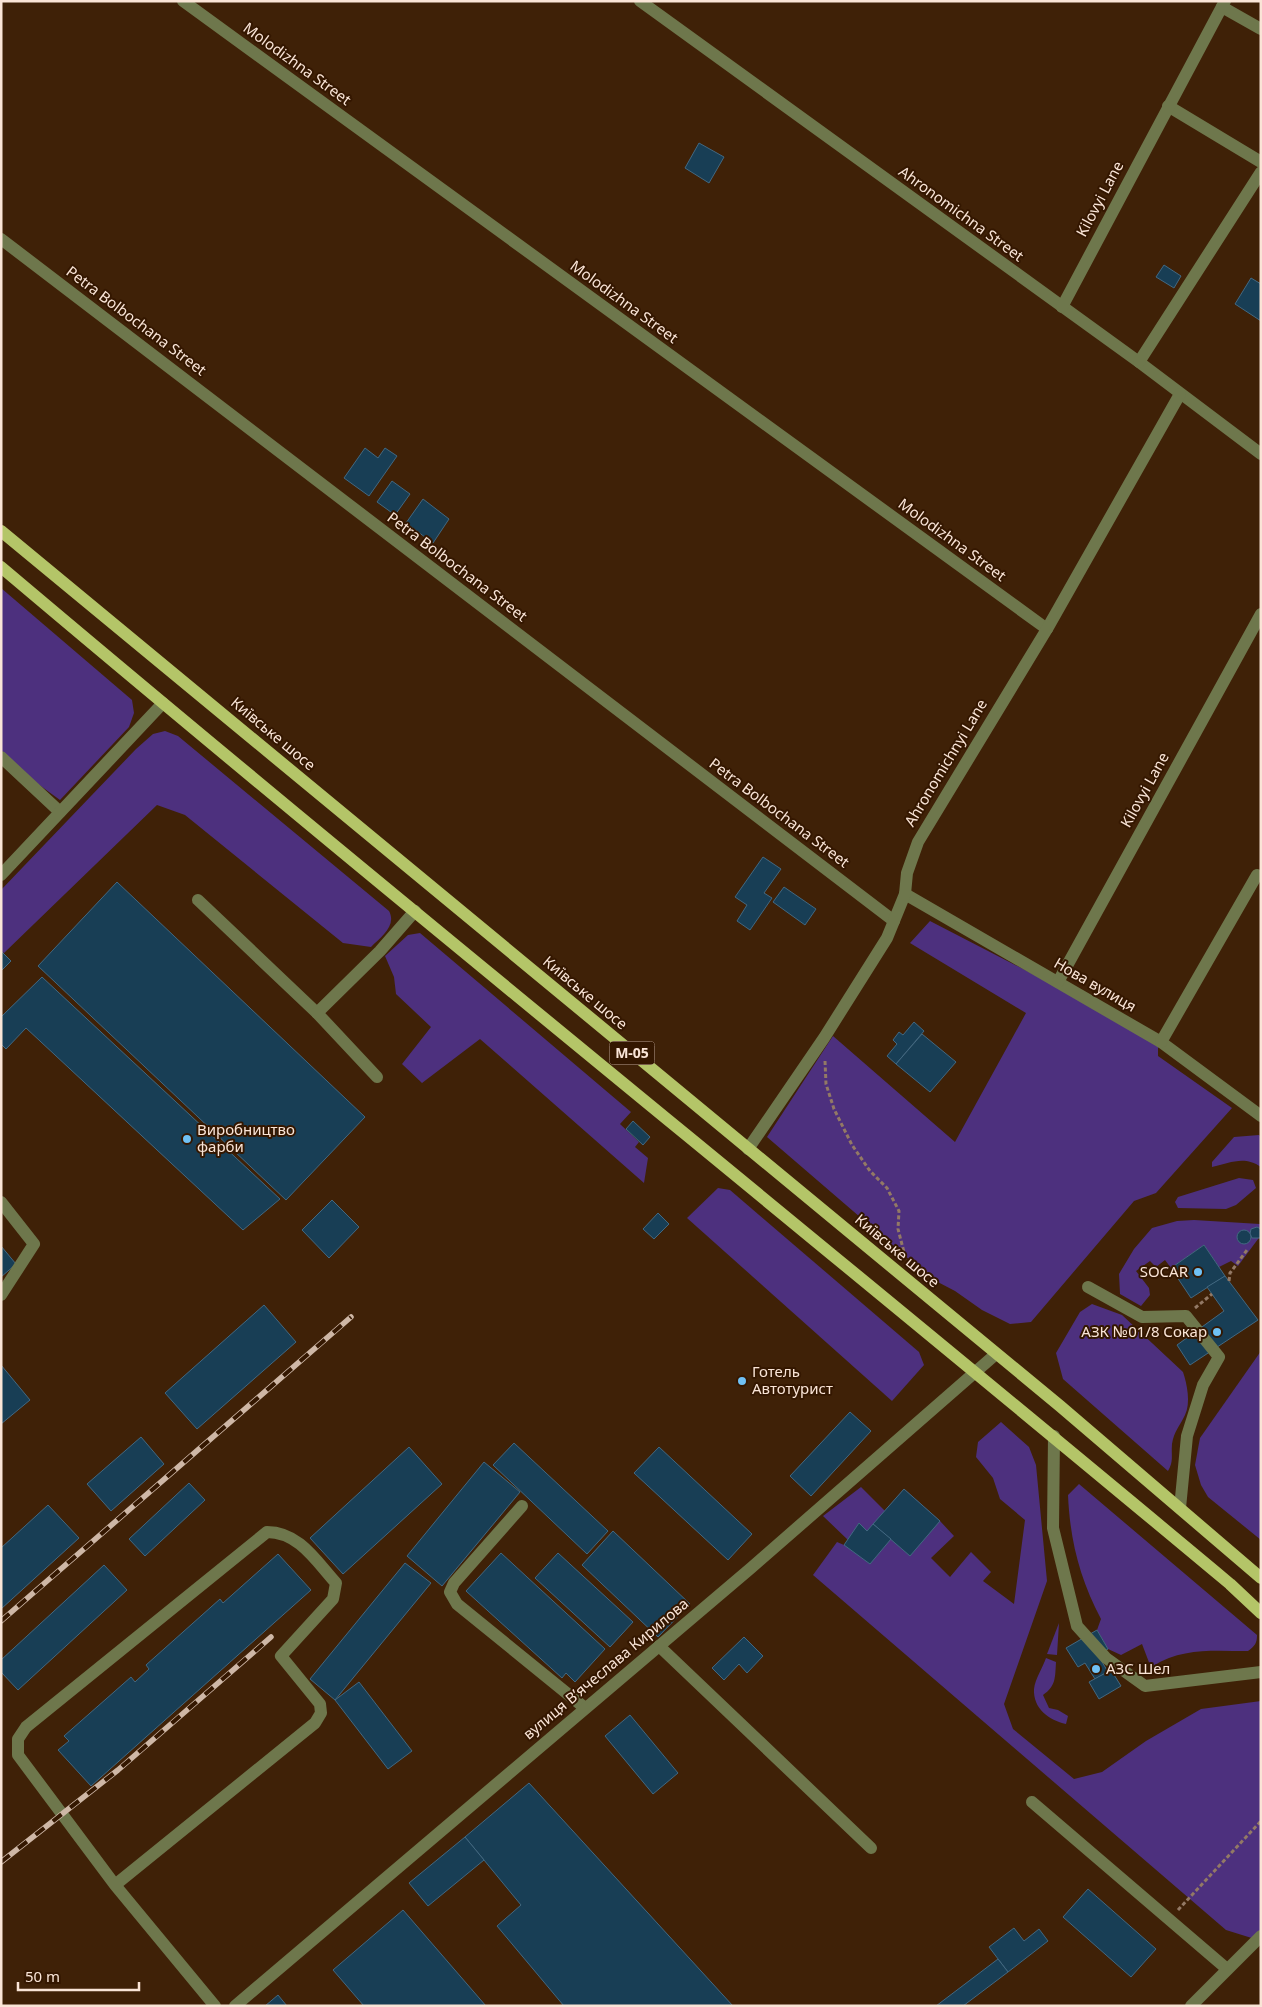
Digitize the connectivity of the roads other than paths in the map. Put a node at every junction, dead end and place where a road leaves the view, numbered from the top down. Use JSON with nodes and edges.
{"nodes":[{"id":1,"x":183,"y":1,"type":"edge"},
{"id":2,"x":640,"y":1,"type":"edge"},
{"id":3,"x":1223,"y":4,"type":"edge"},
{"id":4,"x":1261,"y":29,"type":"edge"},
{"id":5,"x":1168,"y":106,"type":"junction"},
{"id":6,"x":1261,"y":162,"type":"edge"},
{"id":7,"x":1261,"y":172,"type":"edge"},
{"id":8,"x":1,"y":239,"type":"edge"},
{"id":9,"x":1062,"y":307,"type":"junction"},
{"id":10,"x":1139,"y":362,"type":"junction"},
{"id":11,"x":1180,"y":394,"type":"junction"},
{"id":12,"x":1261,"y":454,"type":"edge"},
{"id":13,"x":1,"y":531,"type":"edge"},
{"id":14,"x":1,"y":567,"type":"edge"},
{"id":15,"x":1261,"y":614,"type":"edge"},
{"id":16,"x":1047,"y":629,"type":"junction"},
{"id":17,"x":163,"y":703,"type":"junction"},
{"id":18,"x":1,"y":757,"type":"edge"},
{"id":19,"x":60,"y":812,"type":"junction"},
{"id":20,"x":1,"y":875,"type":"edge"},
{"id":21,"x":1258,"y":875,"type":"dead end"},
{"id":22,"x":905,"y":894,"type":"junction"},
{"id":23,"x":198,"y":900,"type":"dead end"},
{"id":24,"x":415,"y":911,"type":"junction"},
{"id":25,"x":894,"y":921,"type":"junction"},
{"id":26,"x":1058,"y":982,"type":"junction"},
{"id":27,"x":317,"y":1013,"type":"junction"},
{"id":28,"x":1161,"y":1042,"type":"junction"},
{"id":29,"x":377,"y":1077,"type":"dead end"},
{"id":30,"x":1259,"y":1110,"type":"edge"},
{"id":31,"x":748,"y":1149,"type":"junction"},
{"id":32,"x":1,"y":1202,"type":"edge"},
{"id":33,"x":1088,"y":1287,"type":"dead end"},
{"id":34,"x":1,"y":1295,"type":"edge"},
{"id":35,"x":996,"y":1354,"type":"junction"},
{"id":36,"x":976,"y":1372,"type":"junction"},
{"id":37,"x":1054,"y":1436,"type":"junction"},
{"id":38,"x":522,"y":1506,"type":"dead end"},
{"id":39,"x":1180,"y":1508,"type":"junction"},
{"id":40,"x":1261,"y":1578,"type":"edge"},
{"id":41,"x":1261,"y":1613,"type":"edge"},
{"id":42,"x":659,"y":1646,"type":"junction"},
{"id":43,"x":1261,"y":1672,"type":"edge"},
{"id":44,"x":585,"y":1708,"type":"junction"},
{"id":45,"x":1032,"y":1802,"type":"dead end"},
{"id":46,"x":871,"y":1848,"type":"dead end"},
{"id":47,"x":115,"y":1885,"type":"junction"},
{"id":48,"x":1261,"y":1936,"type":"edge"},
{"id":49,"x":1227,"y":1969,"type":"junction"},
{"id":50,"x":215,"y":2006,"type":"edge"},
{"id":51,"x":234,"y":2006,"type":"edge"},
{"id":52,"x":1191,"y":2006,"type":"edge"}],
"edges":[{"from":1,"to":16,"type":"street","name":"Molodizhna Street"},
{"from":2,"to":9,"type":"street","name":"Ahronomichna Street"},
{"from":3,"to":4,"type":"street"},
{"from":3,"to":5,"type":"street","name":"Kilovyi Lane"},
{"from":5,"to":6,"type":"street"},
{"from":5,"to":9,"type":"street","name":"Kilovyi Lane"},
{"from":7,"to":10,"type":"street"},
{"from":8,"to":25,"type":"street","name":"Petra Bolbochana Street"},
{"from":9,"to":10,"type":"street","name":"Ahronomichna Street"},
{"from":10,"to":11,"type":"street","name":"Ahronomichna Street"},
{"from":11,"to":12,"type":"street","name":"Ahronomichna Street"},
{"from":11,"to":16,"type":"street","name":"Ahronomichnyi Lane"},
{"from":13,"to":31,"type":"main road","name":"Київське шосе","number":"М-05"},
{"from":14,"to":17,"type":"main road","number":"М-05"},
{"from":15,"to":26,"type":"street","name":"Kilovyi Lane"},
{"from":16,"to":22,"type":"street","name":"Ahronomichnyi Lane"},
{"from":17,"to":19,"type":"street"},
{"from":17,"to":24,"type":"main road","number":"М-05"},
{"from":18,"to":19,"type":"street"},
{"from":19,"to":20,"type":"street"},
{"from":21,"to":28,"type":"street"},
{"from":22,"to":25,"type":"street","name":"Ahronomichnyi Lane"},
{"from":22,"to":26,"type":"street","name":"Нова вулиця"},
{"from":23,"to":27,"type":"street"},
{"from":24,"to":27,"type":"street"},
{"from":24,"to":36,"type":"main road","number":"М-05"},
{"from":25,"to":31,"type":"street","name":"Ahronomichnyi Lane"},
{"from":26,"to":28,"type":"street","name":"Нова вулиця"},
{"from":27,"to":29,"type":"street"},
{"from":28,"to":30,"type":"street","name":"Нова вулиця"},
{"from":31,"to":35,"type":"main road","name":"Київське шосе","number":"М-05"},
{"from":32,"to":34,"type":"street"},
{"from":33,"to":39,"type":"street"},
{"from":35,"to":36,"type":"street","name":"вулиця Вʼячеслава Кирилова"},
{"from":35,"to":39,"type":"main road","name":"Київське шосе","number":"М-05"},
{"from":36,"to":37,"type":"main road","number":"М-05"},
{"from":36,"to":42,"type":"street","name":"вулиця Вʼячеслава Кирилова"},
{"from":37,"to":41,"type":"main road","number":"М-05"},
{"from":37,"to":43,"type":"street"},
{"from":38,"to":44,"type":"street"},
{"from":39,"to":40,"type":"main road","name":"Київське шосе","number":"М-05"},
{"from":42,"to":44,"type":"street","name":"вулиця Вʼячеслава Кирилова"},
{"from":42,"to":46,"type":"street"},
{"from":44,"to":51,"type":"street","name":"вулиця Вʼячеслава Кирилова"},
{"from":45,"to":49,"type":"street"},
{"from":47,"to":47,"type":"street"},
{"from":47,"to":50,"type":"street"},
{"from":48,"to":49,"type":"street"},
{"from":49,"to":52,"type":"street"}]}
